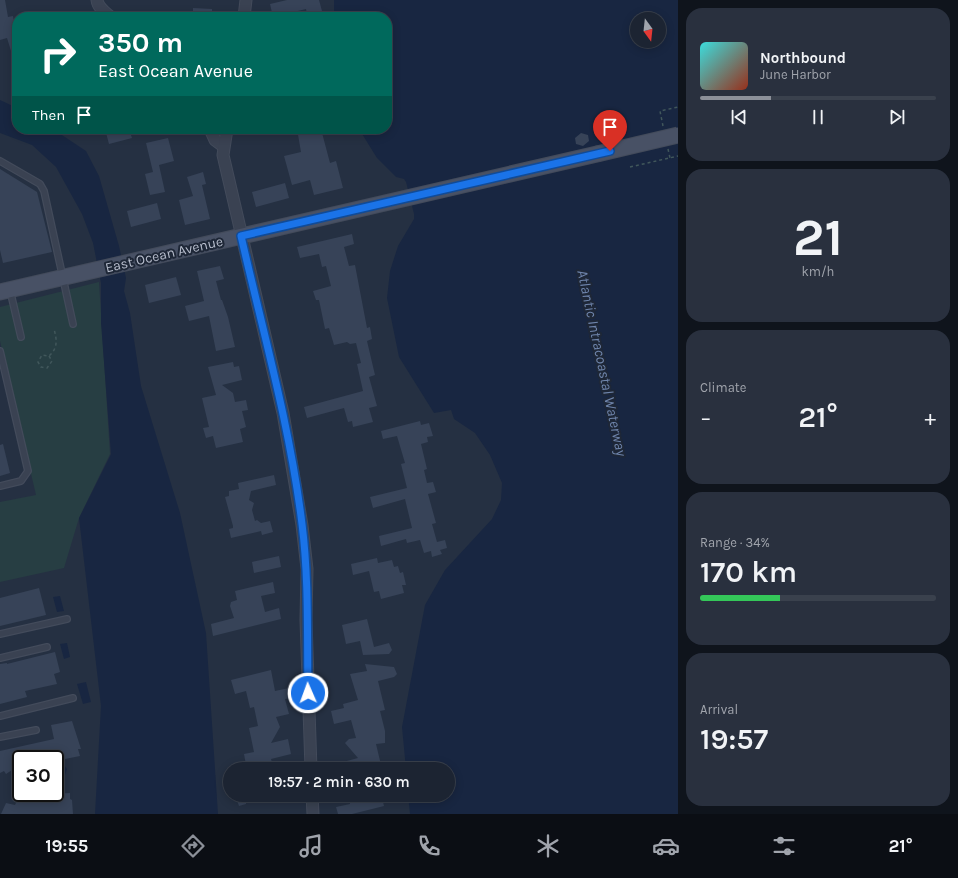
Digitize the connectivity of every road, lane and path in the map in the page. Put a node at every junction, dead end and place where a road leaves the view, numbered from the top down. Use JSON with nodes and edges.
{"nodes":[{"id":1,"x":246,"y":0,"type":"edge"},
{"id":2,"x":95,"y":1,"type":"edge"},
{"id":3,"x":106,"y":12,"type":"edge"},
{"id":4,"x":245,"y":12,"type":"edge"},
{"id":5,"x":213,"y":134,"type":"edge"},
{"id":6,"x":226,"y":134,"type":"edge"},
{"id":7,"x":678,"y":135,"type":"edge"},
{"id":8,"x":223,"y":146,"type":"junction"},
{"id":9,"x":678,"y":156,"type":"edge"},
{"id":10,"x":0,"y":161,"type":"edge"},
{"id":11,"x":630,"y":167,"type":"dead end"},
{"id":12,"x":241,"y":236,"type":"junction"},
{"id":13,"x":63,"y":277,"type":"junction"},
{"id":14,"x":5,"y":291,"type":"edge"},
{"id":15,"x":73,"y":324,"type":"dead end"},
{"id":16,"x":54,"y":329,"type":"dead end"},
{"id":17,"x":21,"y":337,"type":"dead end"},
{"id":18,"x":0,"y":351,"type":"edge"},
{"id":19,"x":49,"y":356,"type":"junction"},
{"id":20,"x":0,"y":486,"type":"edge"},
{"id":21,"x":67,"y":619,"type":"dead end"},
{"id":22,"x":0,"y":634,"type":"edge"},
{"id":23,"x":47,"y":647,"type":"dead end"},
{"id":24,"x":0,"y":658,"type":"edge"},
{"id":25,"x":72,"y":698,"type":"dead end"},
{"id":26,"x":0,"y":716,"type":"edge"},
{"id":27,"x":36,"y":730,"type":"dead end"},
{"id":28,"x":0,"y":737,"type":"edge"},
{"id":29,"x":311,"y":762,"type":"edge"},
{"id":30,"x":312,"y":802,"type":"edge"},
{"id":31,"x":313,"y":814,"type":"edge"}],
"edges":[{"from":1,"to":4,"type":"street"},
{"from":2,"to":3,"type":"street"},
{"from":5,"to":8,"type":"street"},
{"from":6,"to":8,"type":"street"},
{"from":7,"to":12,"type":"main road","name":"East Ocean Avenue","bridge":true},
{"from":8,"to":12,"type":"street"},
{"from":9,"to":11,"type":"path"},
{"from":10,"to":13,"type":"lane"},
{"from":12,"to":13,"type":"main road","name":"East Ocean Avenue"},
{"from":12,"to":29,"type":"street"},
{"from":13,"to":14,"type":"main road","name":"East Ocean Avenue"},
{"from":13,"to":15,"type":"lane"},
{"from":14,"to":17,"type":"lane"},
{"from":16,"to":19,"type":"path"},
{"from":18,"to":20,"type":"lane"},
{"from":19,"to":19,"type":"path"},
{"from":21,"to":22,"type":"lane"},
{"from":23,"to":24,"type":"lane"},
{"from":25,"to":26,"type":"lane"},
{"from":27,"to":28,"type":"lane"},
{"from":30,"to":31,"type":"street"}]}
